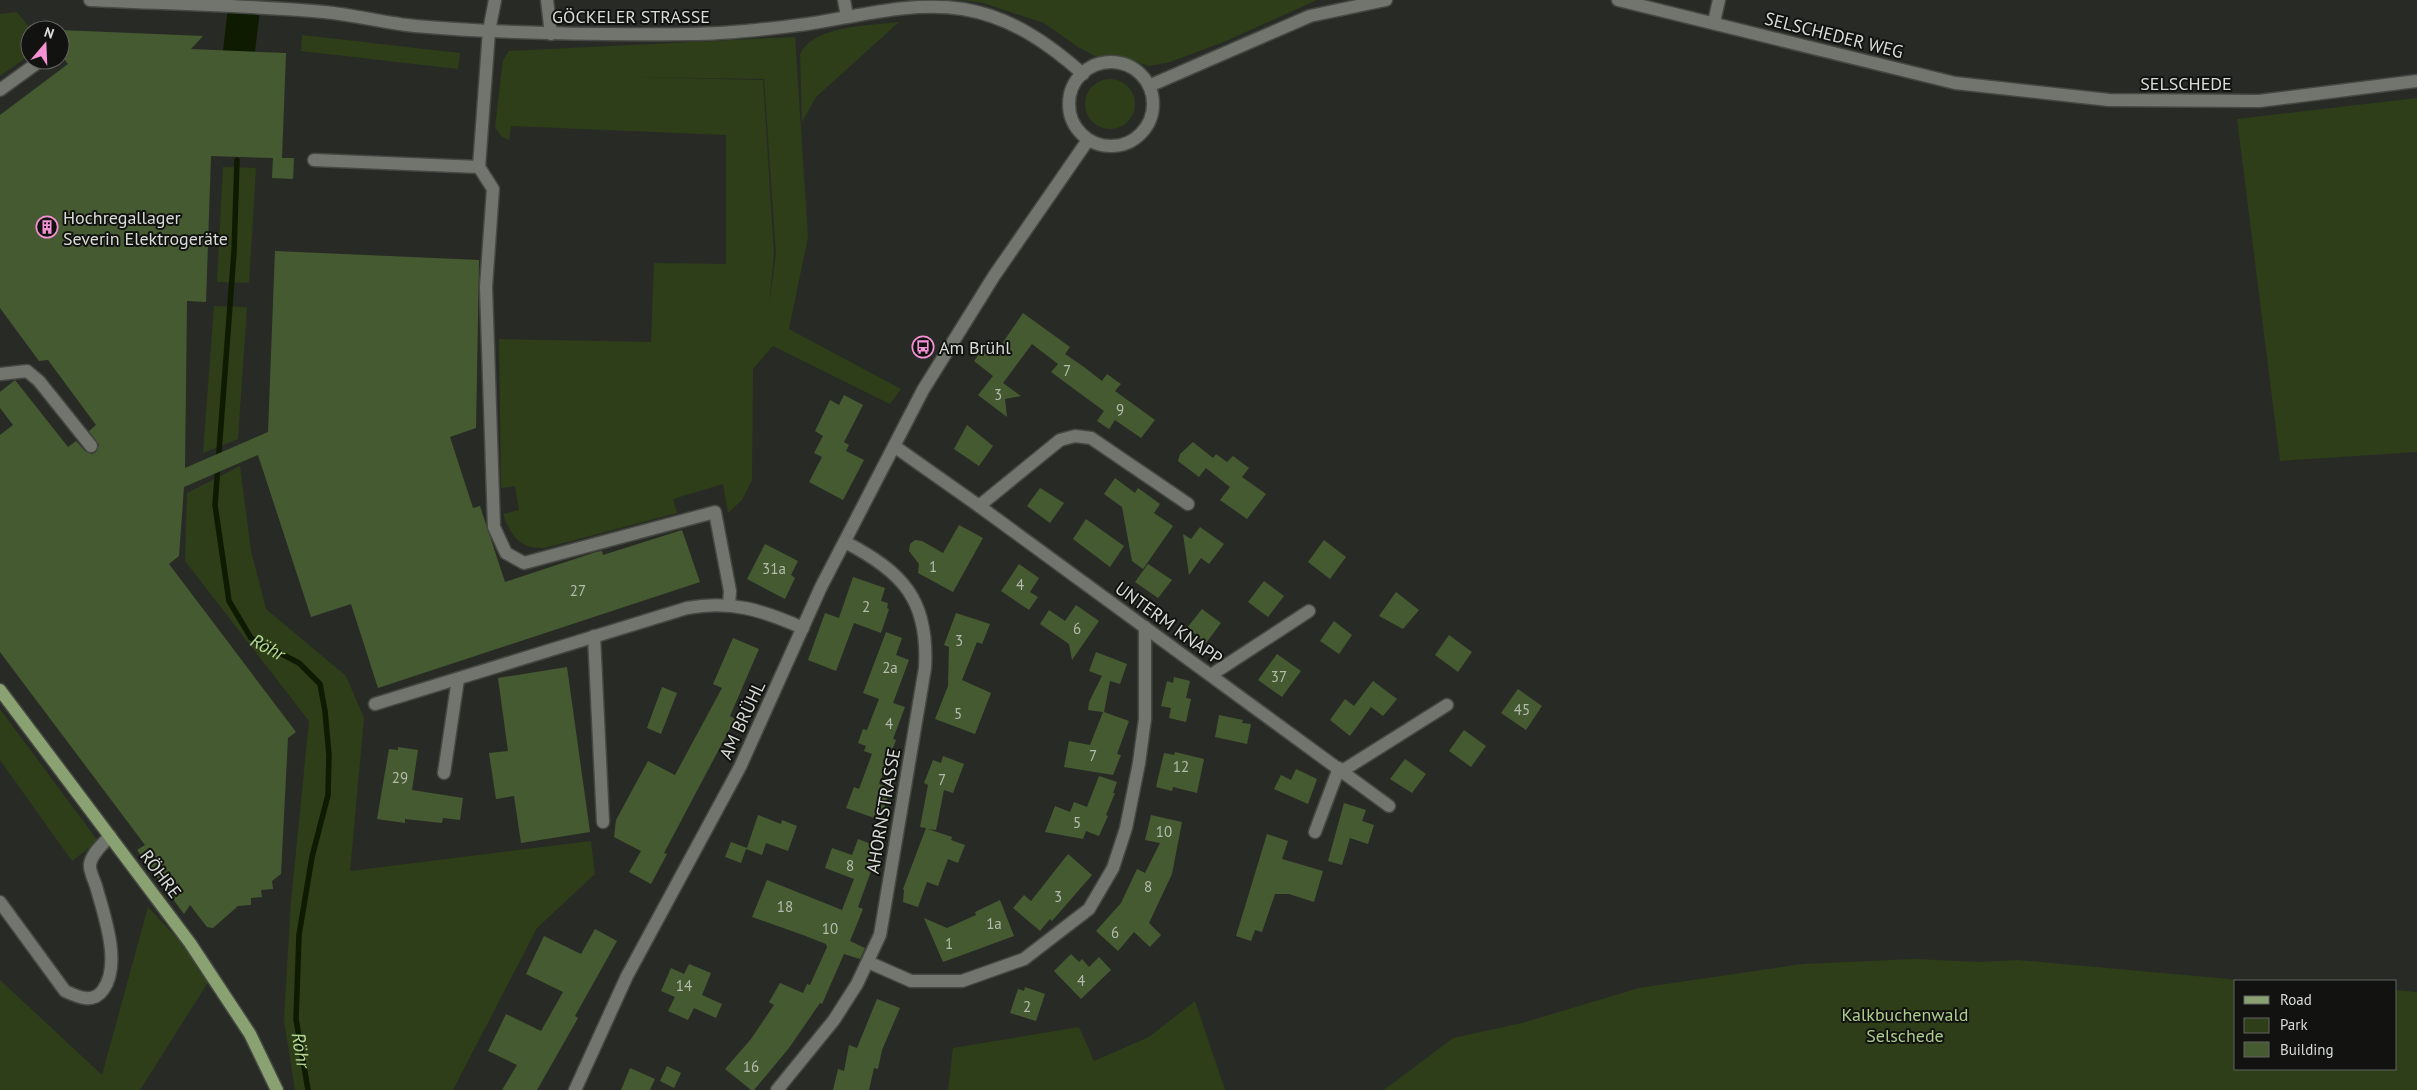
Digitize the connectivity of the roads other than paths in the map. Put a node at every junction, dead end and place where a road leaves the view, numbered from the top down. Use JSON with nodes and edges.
{"nodes":[{"id":1,"x":90,"y":0,"type":"edge"},
{"id":2,"x":495,"y":0,"type":"edge"},
{"id":3,"x":547,"y":0,"type":"edge"},
{"id":4,"x":844,"y":0,"type":"edge"},
{"id":5,"x":1386,"y":0,"type":"edge"},
{"id":6,"x":1618,"y":0,"type":"edge"},
{"id":7,"x":1719,"y":0,"type":"edge"},
{"id":8,"x":847,"y":16,"type":"junction"},
{"id":9,"x":1714,"y":22,"type":"junction"},
{"id":10,"x":489,"y":31,"type":"junction"},
{"id":11,"x":551,"y":34,"type":"junction"},
{"id":12,"x":28,"y":70,"type":"edge"},
{"id":13,"x":1083,"y":74,"type":"junction"},
{"id":14,"x":2417,"y":81,"type":"edge"},
{"id":15,"x":1955,"y":83,"type":"joint"},
{"id":16,"x":1149,"y":86,"type":"junction"},
{"id":17,"x":0,"y":90,"type":"edge"},
{"id":18,"x":1088,"y":140,"type":"junction"},
{"id":19,"x":314,"y":160,"type":"dead end"},
{"id":20,"x":479,"y":167,"type":"junction"},
{"id":21,"x":0,"y":374,"type":"edge"},
{"id":22,"x":90,"y":446,"type":"dead end"},
{"id":23,"x":894,"y":446,"type":"junction"},
{"id":24,"x":1188,"y":504,"type":"dead end"},
{"id":25,"x":979,"y":506,"type":"junction"},
{"id":26,"x":845,"y":542,"type":"junction"},
{"id":27,"x":729,"y":605,"type":"junction"},
{"id":28,"x":1309,"y":611,"type":"dead end"},
{"id":29,"x":1145,"y":627,"type":"junction"},
{"id":30,"x":803,"y":628,"type":"junction"},
{"id":31,"x":594,"y":636,"type":"junction"},
{"id":32,"x":1211,"y":675,"type":"junction"},
{"id":33,"x":458,"y":679,"type":"junction"},
{"id":34,"x":0,"y":690,"type":"edge"},
{"id":35,"x":375,"y":704,"type":"dead end"},
{"id":36,"x":1447,"y":705,"type":"dead end"},
{"id":37,"x":1341,"y":770,"type":"junction"},
{"id":38,"x":444,"y":773,"type":"dead end"},
{"id":39,"x":1390,"y":806,"type":"dead end"},
{"id":40,"x":603,"y":822,"type":"dead end"},
{"id":41,"x":1315,"y":832,"type":"dead end"},
{"id":42,"x":110,"y":836,"type":"junction"},
{"id":43,"x":0,"y":902,"type":"edge"},
{"id":44,"x":868,"y":962,"type":"junction"},
{"id":45,"x":277,"y":1090,"type":"edge"},
{"id":46,"x":575,"y":1090,"type":"edge"},
{"id":47,"x":777,"y":1090,"type":"edge"}],
"edges":[{"from":1,"to":10,"type":"street","name":"GÖCKELER STRASSE"},
{"from":2,"to":10,"type":"street"},
{"from":3,"to":11,"type":"street"},
{"from":4,"to":8,"type":"street"},
{"from":5,"to":16,"type":"street"},
{"from":6,"to":9,"type":"street","name":"SELSCHEDER WEG"},
{"from":7,"to":9,"type":"street"},
{"from":8,"to":11,"type":"street","name":"GÖCKELER STRASSE"},
{"from":8,"to":13,"type":"street","name":"GÖCKELER STRASSE"},
{"from":9,"to":15,"type":"street","name":"SELSCHEDER WEG"},
{"from":10,"to":11,"type":"street","name":"GÖCKELER STRASSE"},
{"from":10,"to":20,"type":"street"},
{"from":12,"to":17,"type":"street"},
{"from":13,"to":16,"type":"street"},
{"from":13,"to":18,"type":"street"},
{"from":14,"to":15,"type":"street","name":"SELSCHEDE"},
{"from":16,"to":18,"type":"street"},
{"from":18,"to":23,"type":"street","name":"AM BRÜHL"},
{"from":19,"to":20,"type":"street"},
{"from":20,"to":27,"type":"street"},
{"from":21,"to":22,"type":"street"},
{"from":23,"to":25,"type":"street","name":"UNTERM KNAPP"},
{"from":23,"to":26,"type":"street","name":"AM BRÜHL"},
{"from":24,"to":25,"type":"street"},
{"from":25,"to":29,"type":"street","name":"UNTERM KNAPP"},
{"from":26,"to":30,"type":"street","name":"AM BRÜHL"},
{"from":26,"to":44,"type":"street","name":"AHORNSTRASSE"},
{"from":27,"to":30,"type":"street"},
{"from":27,"to":31,"type":"street"},
{"from":28,"to":32,"type":"street"},
{"from":29,"to":32,"type":"street","name":"UNTERM KNAPP"},
{"from":29,"to":44,"type":"street"},
{"from":30,"to":46,"type":"street","name":"AM BRÜHL"},
{"from":31,"to":33,"type":"street"},
{"from":31,"to":40,"type":"street"},
{"from":32,"to":37,"type":"street","name":"UNTERM KNAPP"},
{"from":33,"to":35,"type":"street"},
{"from":33,"to":38,"type":"street"},
{"from":34,"to":42,"type":"main road","name":"RÖHRE"},
{"from":36,"to":37,"type":"street"},
{"from":37,"to":39,"type":"street","name":"UNTERM KNAPP"},
{"from":37,"to":41,"type":"street"},
{"from":42,"to":43,"type":"street"},
{"from":42,"to":45,"type":"main road","name":"RÖHRE"},
{"from":44,"to":47,"type":"street","name":"AHORNSTRASSE"}]}
